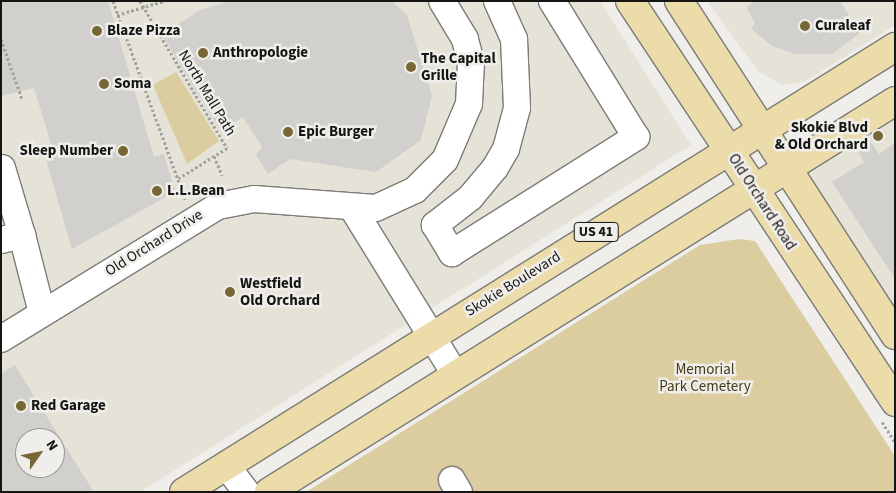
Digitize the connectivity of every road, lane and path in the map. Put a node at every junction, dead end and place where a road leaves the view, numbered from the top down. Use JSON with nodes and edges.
{"nodes":[{"id":1,"x":113,"y":1,"type":"edge"},
{"id":2,"x":140,"y":1,"type":"edge"},
{"id":3,"x":164,"y":1,"type":"edge"},
{"id":4,"x":442,"y":1,"type":"edge"},
{"id":5,"x":497,"y":1,"type":"edge"},
{"id":6,"x":552,"y":1,"type":"edge"},
{"id":7,"x":630,"y":1,"type":"edge"},
{"id":8,"x":679,"y":1,"type":"edge"},
{"id":9,"x":142,"y":8,"type":"junction"},
{"id":10,"x":117,"y":15,"type":"junction"},
{"id":11,"x":1,"y":39,"type":"edge"},
{"id":12,"x":895,"y":47,"type":"edge"},
{"id":13,"x":22,"y":99,"type":"dead end"},
{"id":14,"x":895,"y":101,"type":"edge"},
{"id":15,"x":761,"y":128,"type":"junction"},
{"id":16,"x":727,"y":149,"type":"junction"},
{"id":17,"x":214,"y":156,"type":"junction"},
{"id":18,"x":2,"y":168,"type":"edge"},
{"id":19,"x":786,"y":168,"type":"junction"},
{"id":20,"x":222,"y":175,"type":"dead end"},
{"id":21,"x":179,"y":178,"type":"junction"},
{"id":22,"x":752,"y":188,"type":"junction"},
{"id":23,"x":186,"y":202,"type":"dead end"},
{"id":24,"x":353,"y":209,"type":"junction"},
{"id":25,"x":11,"y":238,"type":"edge"},
{"id":26,"x":42,"y":313,"type":"junction"},
{"id":27,"x":892,"y":324,"type":"edge"},
{"id":28,"x":431,"y":335,"type":"junction"},
{"id":29,"x":1,"y":339,"type":"edge"},
{"id":30,"x":455,"y":374,"type":"junction"},
{"id":31,"x":895,"y":402,"type":"edge"},
{"id":32,"x":226,"y":465,"type":"junction"},
{"id":33,"x":184,"y":492,"type":"edge"},
{"id":34,"x":246,"y":492,"type":"edge"},
{"id":35,"x":269,"y":492,"type":"edge"}],
"edges":[{"from":1,"to":10,"type":"path"},
{"from":2,"to":9,"type":"path","name":"North Mall Path"},
{"from":3,"to":9,"type":"path"},
{"from":4,"to":24,"type":"lane","name":"Old Orchard Drive"},
{"from":5,"to":6,"type":"lane"},
{"from":7,"to":16,"type":"main road","name":"Old Orchard Road"},
{"from":8,"to":15,"type":"main road"},
{"from":9,"to":10,"type":"path"},
{"from":9,"to":17,"type":"path","name":"North Mall Path"},
{"from":10,"to":21,"type":"path"},
{"from":11,"to":13,"type":"path"},
{"from":12,"to":15,"type":"main road","name":"Skokie Boulevard","number":"US 41"},
{"from":14,"to":19,"type":"main road"},
{"from":15,"to":16,"type":"main road","name":"Skokie Boulevard","number":"US 41"},
{"from":15,"to":19,"type":"main road"},
{"from":16,"to":22,"type":"main road","name":"Old Orchard Road"},
{"from":16,"to":28,"type":"main road","name":"Skokie Boulevard","number":"US 41"},
{"from":17,"to":20,"type":"path"},
{"from":17,"to":21,"type":"path","name":"North Mall Path"},
{"from":18,"to":25,"type":"lane"},
{"from":19,"to":22,"type":"main road"},
{"from":19,"to":27,"type":"main road"},
{"from":21,"to":23,"type":"path"},
{"from":22,"to":30,"type":"main road"},
{"from":22,"to":31,"type":"main road","name":"Old Orchard Road"},
{"from":24,"to":26,"type":"lane","name":"Old Orchard Drive"},
{"from":24,"to":28,"type":"lane"},
{"from":25,"to":26,"type":"lane"},
{"from":26,"to":29,"type":"lane","name":"Old Orchard Drive"},
{"from":28,"to":30,"type":"lane"},
{"from":28,"to":32,"type":"main road","name":"Skokie Boulevard","number":"US 41"},
{"from":30,"to":35,"type":"main road"},
{"from":32,"to":33,"type":"main road","name":"Skokie Boulevard","number":"US 41"},
{"from":32,"to":34,"type":"lane"}]}
